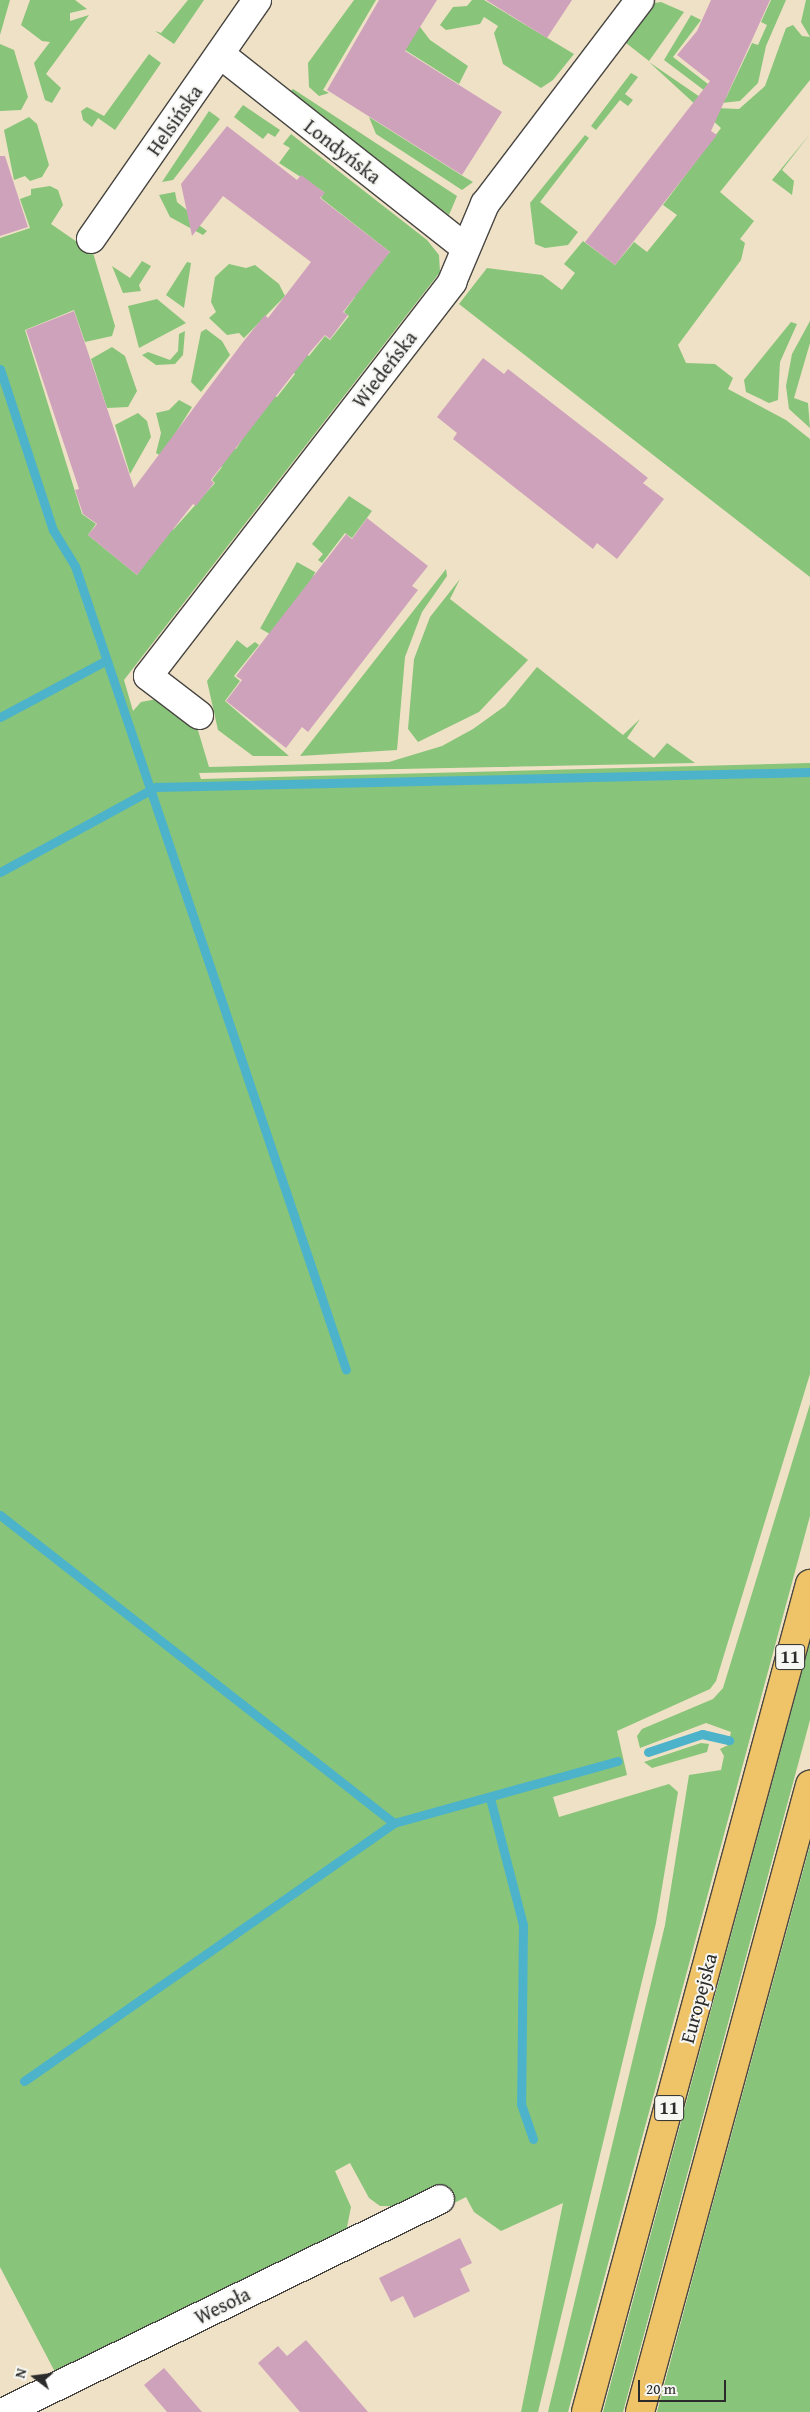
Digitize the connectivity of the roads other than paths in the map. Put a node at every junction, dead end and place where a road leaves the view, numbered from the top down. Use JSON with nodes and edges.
{"nodes":[{"id":1,"x":257,"y":0,"type":"edge"},
{"id":2,"x":640,"y":0,"type":"edge"},
{"id":3,"x":220,"y":54,"type":"junction"},
{"id":4,"x":91,"y":239,"type":"dead end"},
{"id":5,"x":466,"y":248,"type":"junction"},
{"id":6,"x":199,"y":715,"type":"dead end"},
{"id":7,"x":810,"y":1584,"type":"edge"},
{"id":8,"x":810,"y":1785,"type":"edge"},
{"id":9,"x":440,"y":2199,"type":"dead end"},
{"id":10,"x":4,"y":2412,"type":"edge"},
{"id":11,"x":586,"y":2412,"type":"edge"},
{"id":12,"x":640,"y":2412,"type":"edge"}],
"edges":[{"from":1,"to":3,"type":"street","name":"Helsińska"},
{"from":2,"to":5,"type":"street","name":"Wiedeńska"},
{"from":3,"to":4,"type":"street","name":"Helsińska"},
{"from":3,"to":5,"type":"street","name":"Londyńska"},
{"from":5,"to":6,"type":"street","name":"Wiedeńska"},
{"from":7,"to":11,"type":"main road","name":"Europejska","number":"11"},
{"from":8,"to":12,"type":"main road"},
{"from":9,"to":10,"type":"street","name":"Wesoła"}]}
